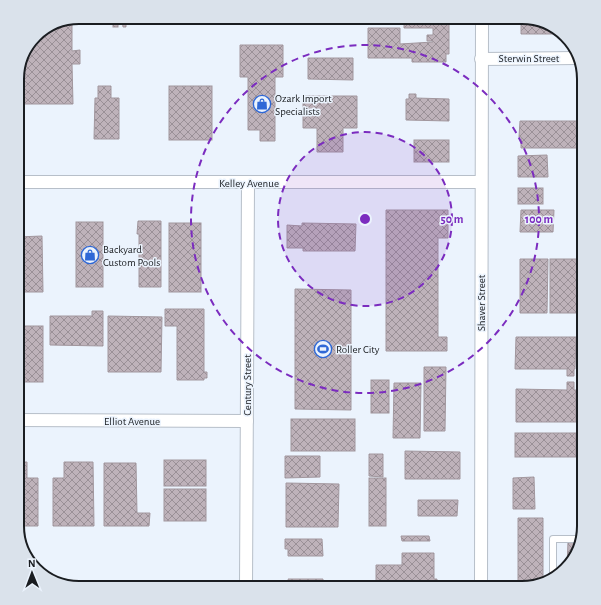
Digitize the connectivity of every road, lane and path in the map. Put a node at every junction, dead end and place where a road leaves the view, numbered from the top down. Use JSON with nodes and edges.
{"nodes":[{"id":1,"x":482,"y":24,"type":"edge"},
{"id":2,"x":573,"y":58,"type":"edge"},
{"id":3,"x":481,"y":59,"type":"junction"},
{"id":4,"x":24,"y":182,"type":"edge"},
{"id":5,"x":481,"y":182,"type":"junction"},
{"id":6,"x":248,"y":183,"type":"junction"},
{"id":7,"x":24,"y":420,"type":"edge"},
{"id":8,"x":247,"y":421,"type":"junction"},
{"id":9,"x":575,"y":539,"type":"edge"},
{"id":10,"x":553,"y":571,"type":"edge"},
{"id":11,"x":246,"y":581,"type":"edge"},
{"id":12,"x":481,"y":581,"type":"edge"}],
"edges":[{"from":1,"to":3,"type":"street","name":"Shaver Street"},
{"from":2,"to":3,"type":"street","name":"Sterwin Street"},
{"from":3,"to":5,"type":"street","name":"Shaver Street"},
{"from":4,"to":6,"type":"street","name":"Kelley Avenue"},
{"from":5,"to":6,"type":"street","name":"Kelley Avenue"},
{"from":5,"to":12,"type":"street","name":"Shaver Street"},
{"from":6,"to":8,"type":"street","name":"Century Street"},
{"from":7,"to":8,"type":"street","name":"Elliot Avenue"},
{"from":8,"to":11,"type":"street","name":"Century Street"},
{"from":9,"to":10,"type":"lane"}]}
